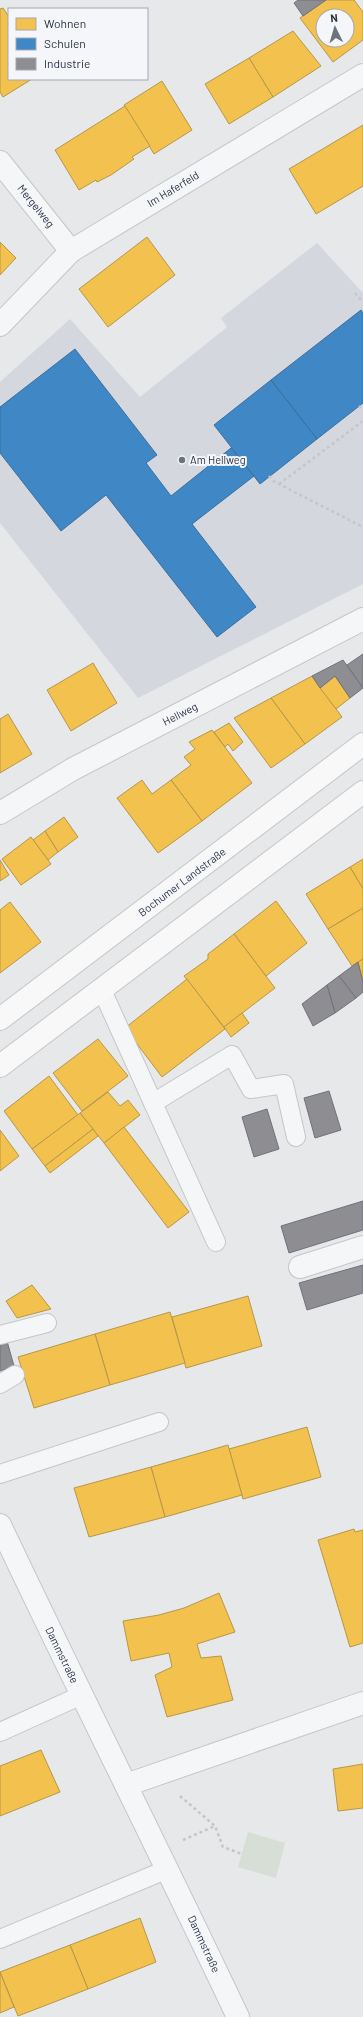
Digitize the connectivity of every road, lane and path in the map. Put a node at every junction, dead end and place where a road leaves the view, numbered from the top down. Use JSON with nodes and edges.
{"nodes":[{"id":1,"x":363,"y":75,"type":"edge"},
{"id":2,"x":0,"y":162,"type":"edge"},
{"id":3,"x":72,"y":251,"type":"junction"},
{"id":4,"x":355,"y":293,"type":"dead end"},
{"id":5,"x":363,"y":302,"type":"edge"},
{"id":6,"x":0,"y":325,"type":"edge"},
{"id":7,"x":359,"y":406,"type":"dead end"},
{"id":8,"x":363,"y":410,"type":"edge"},
{"id":9,"x":363,"y":421,"type":"edge"},
{"id":10,"x":269,"y":476,"type":"dead end"},
{"id":11,"x":280,"y":484,"type":"junction"},
{"id":12,"x":363,"y":527,"type":"edge"},
{"id":13,"x":363,"y":619,"type":"edge"},
{"id":14,"x":363,"y":744,"type":"edge"},
{"id":15,"x":363,"y":792,"type":"edge"},
{"id":16,"x":0,"y":813,"type":"edge"},
{"id":17,"x":102,"y":988,"type":"junction"},
{"id":18,"x":0,"y":1020,"type":"edge"},
{"id":19,"x":0,"y":1066,"type":"edge"},
{"id":20,"x":153,"y":1104,"type":"junction"},
{"id":21,"x":296,"y":1137,"type":"dead end"},
{"id":22,"x":216,"y":1242,"type":"dead end"},
{"id":23,"x":363,"y":1247,"type":"edge"},
{"id":24,"x":300,"y":1267,"type":"dead end"},
{"id":25,"x":47,"y":1323,"type":"dead end"},
{"id":26,"x":0,"y":1335,"type":"edge"},
{"id":27,"x":159,"y":1422,"type":"dead end"},
{"id":28,"x":0,"y":1474,"type":"edge"},
{"id":29,"x":0,"y":1525,"type":"edge"},
{"id":30,"x":82,"y":1695,"type":"junction"},
{"id":31,"x":363,"y":1703,"type":"edge"},
{"id":32,"x":0,"y":1732,"type":"edge"},
{"id":33,"x":156,"y":1775,"type":"junction"},
{"id":34,"x":126,"y":1785,"type":"junction"},
{"id":35,"x":215,"y":1826,"type":"junction"},
{"id":36,"x":242,"y":1854,"type":"dead end"},
{"id":37,"x":163,"y":1860,"type":"junction"},
{"id":38,"x":0,"y":1939,"type":"edge"},
{"id":39,"x":238,"y":2017,"type":"edge"}],
"edges":[{"from":1,"to":3,"type":"street","name":"Im Haferfeld"},
{"from":2,"to":3,"type":"street","name":"Mergelweg"},
{"from":3,"to":6,"type":"street","name":"Im Haferfeld"},
{"from":4,"to":5,"type":"path"},
{"from":7,"to":8,"type":"path"},
{"from":9,"to":11,"type":"path"},
{"from":10,"to":11,"type":"path"},
{"from":11,"to":12,"type":"path"},
{"from":13,"to":16,"type":"street","name":"Hellweg"},
{"from":14,"to":18,"type":"main road","name":"Bochumer Landstraße"},
{"from":15,"to":17,"type":"main road"},
{"from":17,"to":19,"type":"main road"},
{"from":17,"to":20,"type":"lane"},
{"from":20,"to":21,"type":"lane"},
{"from":20,"to":22,"type":"lane"},
{"from":23,"to":24,"type":"street"},
{"from":25,"to":26,"type":"lane"},
{"from":27,"to":28,"type":"lane"},
{"from":29,"to":30,"type":"street","name":"Dammstraße"},
{"from":30,"to":32,"type":"lane"},
{"from":30,"to":34,"type":"street","name":"Dammstraße"},
{"from":31,"to":33,"type":"street"},
{"from":33,"to":34,"type":"street"},
{"from":33,"to":35,"type":"path"},
{"from":34,"to":37,"type":"street","name":"Dammstraße"},
{"from":35,"to":36,"type":"path"},
{"from":35,"to":37,"type":"path"},
{"from":37,"to":38,"type":"lane"},
{"from":37,"to":39,"type":"street","name":"Dammstraße"}]}
